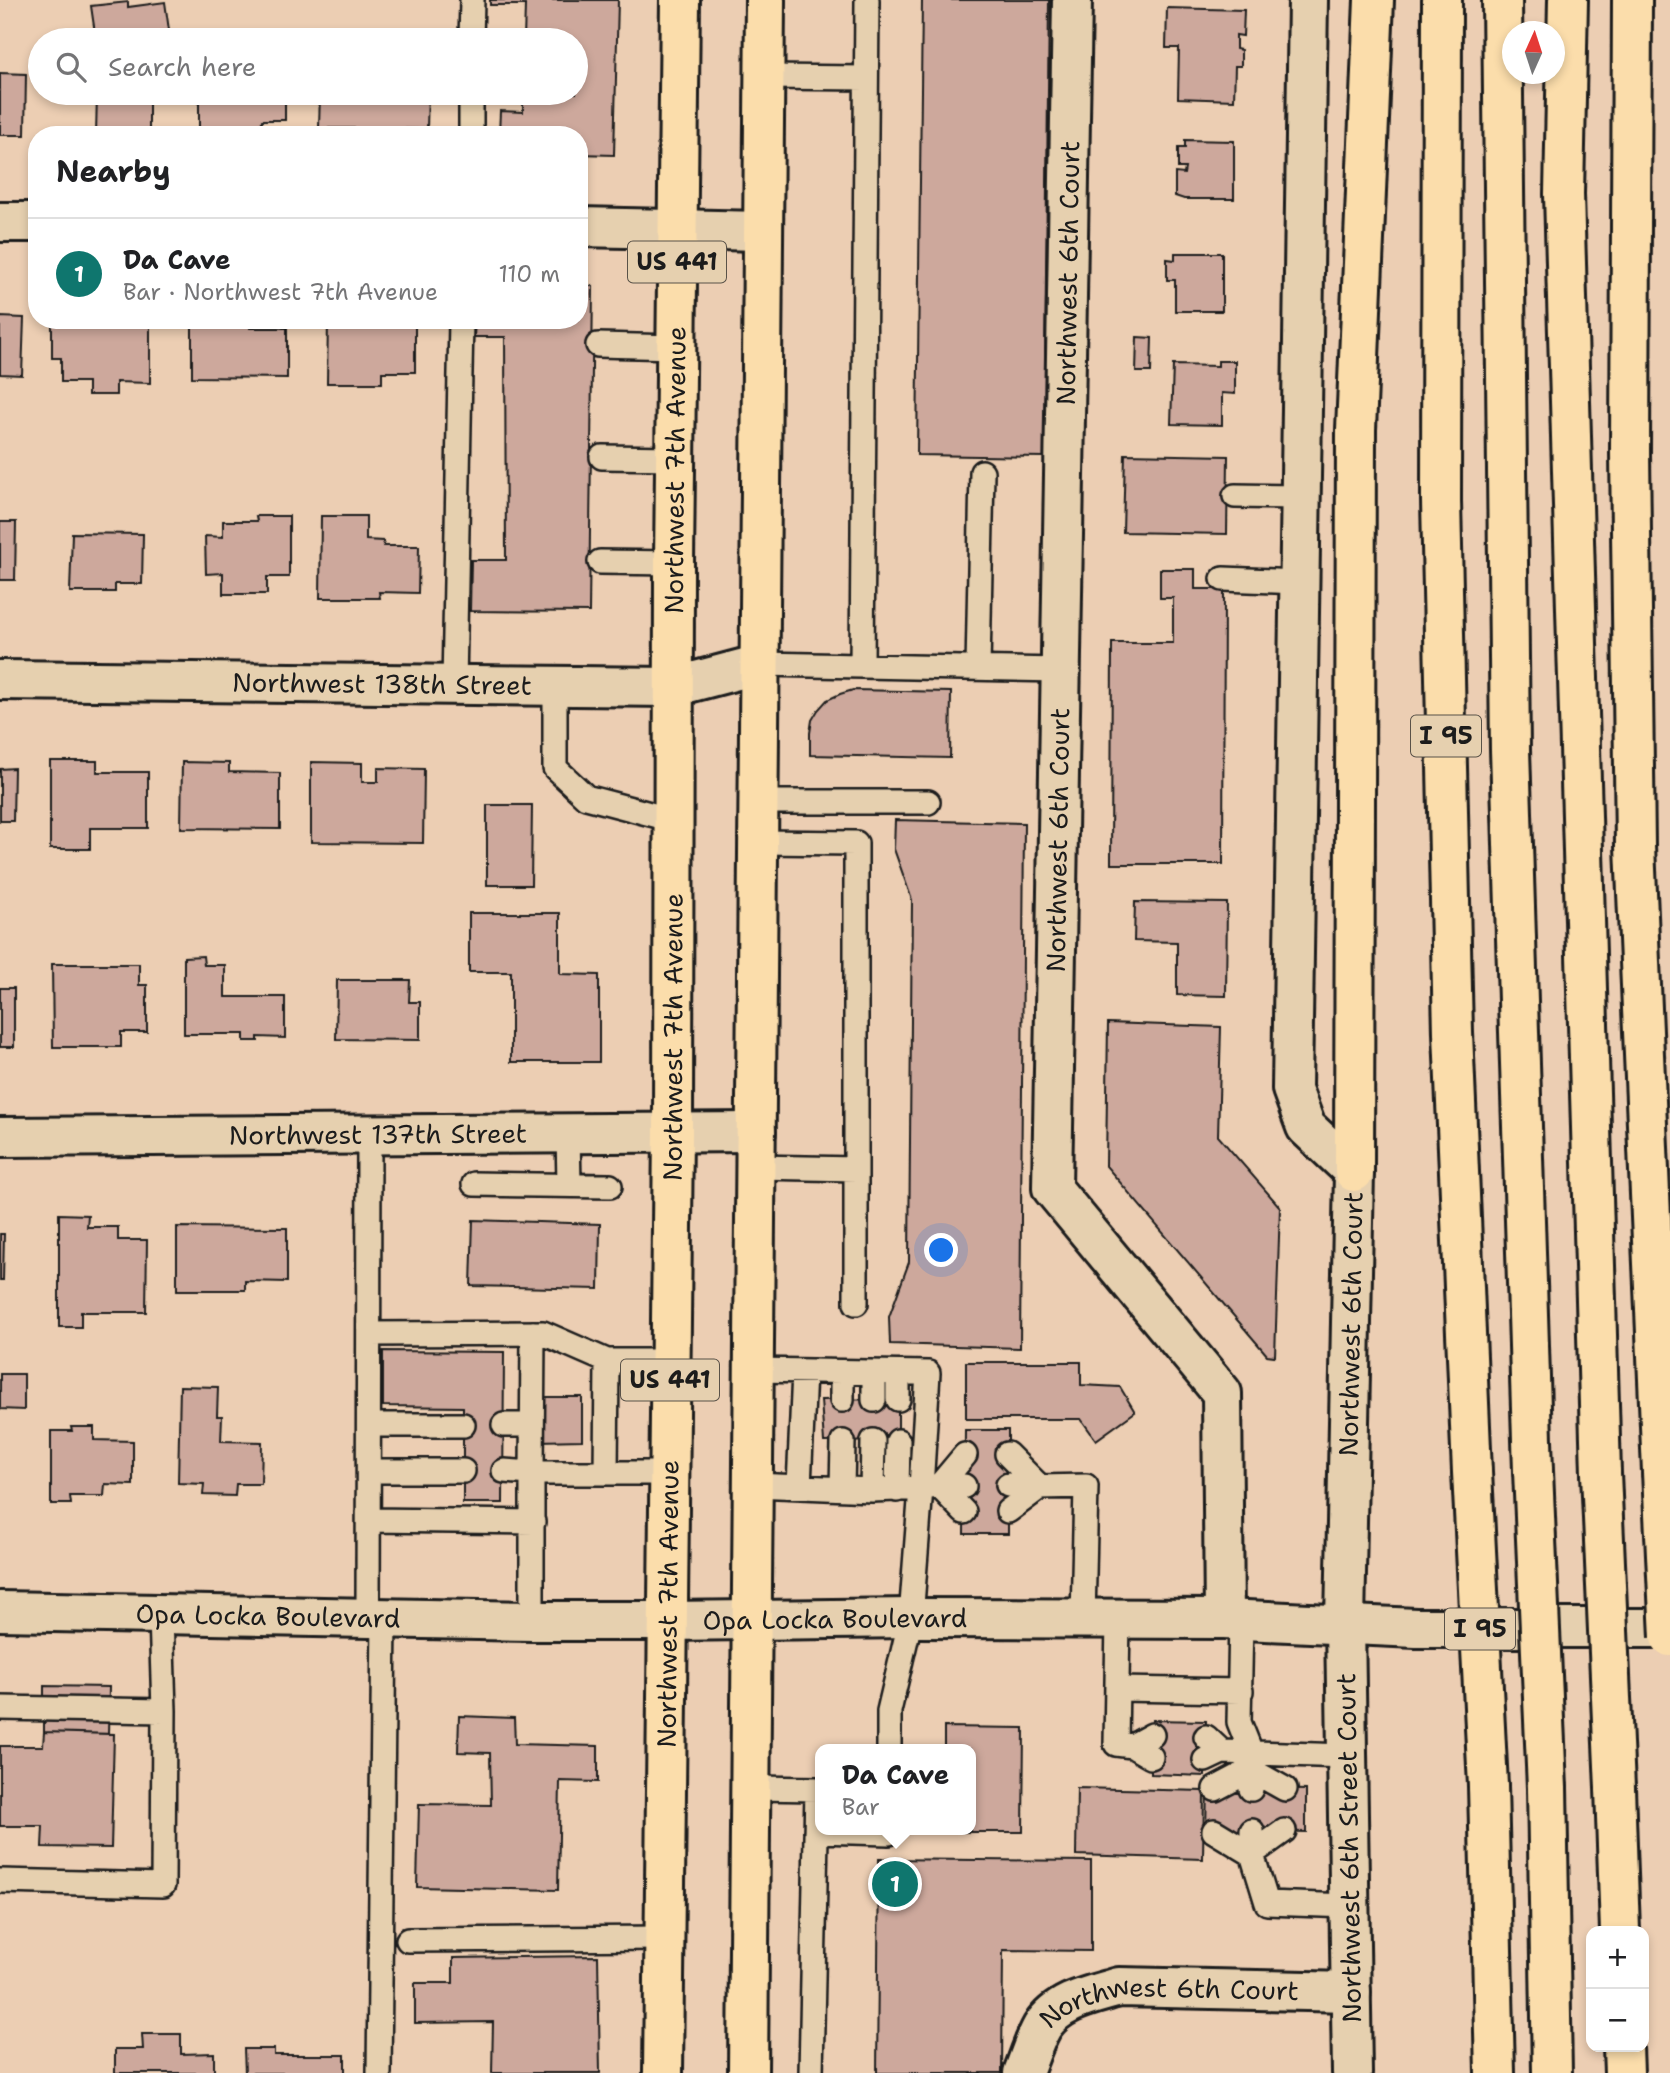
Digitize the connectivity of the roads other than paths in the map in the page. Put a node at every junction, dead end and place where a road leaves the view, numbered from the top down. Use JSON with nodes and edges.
{"nodes":[{"id":1,"x":472,"y":0,"type":"edge"},
{"id":2,"x":680,"y":0,"type":"edge"},
{"id":3,"x":765,"y":0,"type":"edge"},
{"id":4,"x":867,"y":0,"type":"edge"},
{"id":5,"x":1072,"y":0,"type":"edge"},
{"id":6,"x":1308,"y":0,"type":"edge"},
{"id":7,"x":1374,"y":0,"type":"edge"},
{"id":8,"x":1442,"y":0,"type":"edge"},
{"id":9,"x":1502,"y":0,"type":"edge"},
{"id":10,"x":1568,"y":0,"type":"edge"},
{"id":11,"x":1632,"y":0,"type":"edge"},
{"id":12,"x":471,"y":28,"type":"edge"},
{"id":13,"x":765,"y":77,"type":"junction"},
{"id":14,"x":866,"y":78,"type":"junction"},
{"id":15,"x":471,"y":105,"type":"edge"},
{"id":16,"x":471,"y":126,"type":"edge"},
{"id":17,"x":0,"y":222,"type":"edge"},
{"id":18,"x":28,"y":222,"type":"edge"},
{"id":19,"x":588,"y":227,"type":"edge"},
{"id":20,"x":677,"y":228,"type":"junction"},
{"id":21,"x":763,"y":231,"type":"junction"},
{"id":22,"x":461,"y":329,"type":"edge"},
{"id":23,"x":598,"y":345,"type":"dead end"},
{"id":24,"x":676,"y":347,"type":"junction"},
{"id":25,"x":602,"y":457,"type":"dead end"},
{"id":26,"x":675,"y":458,"type":"junction"},
{"id":27,"x":982,"y":472,"type":"dead end"},
{"id":28,"x":1235,"y":496,"type":"dead end"},
{"id":29,"x":1301,"y":497,"type":"junction"},
{"id":30,"x":600,"y":562,"type":"dead end"},
{"id":31,"x":674,"y":564,"type":"junction"},
{"id":32,"x":1223,"y":579,"type":"dead end"},
{"id":33,"x":1299,"y":582,"type":"junction"},
{"id":34,"x":760,"y":664,"type":"junction"},
{"id":35,"x":862,"y":666,"type":"junction"},
{"id":36,"x":978,"y":668,"type":"junction"},
{"id":37,"x":1061,"y":670,"type":"junction"},
{"id":38,"x":0,"y":680,"type":"edge"},
{"id":39,"x":454,"y":685,"type":"junction"},
{"id":40,"x":555,"y":686,"type":"junction"},
{"id":41,"x":673,"y":687,"type":"junction"},
{"id":42,"x":759,"y":802,"type":"junction"},
{"id":43,"x":928,"y":802,"type":"dead end"},
{"id":44,"x":673,"y":820,"type":"junction"},
{"id":45,"x":758,"y":842,"type":"junction"},
{"id":46,"x":673,"y":1132,"type":"junction"},
{"id":47,"x":568,"y":1133,"type":"junction"},
{"id":48,"x":369,"y":1134,"type":"junction"},
{"id":49,"x":0,"y":1137,"type":"edge"},
{"id":50,"x":756,"y":1149,"type":"junction"},
{"id":51,"x":856,"y":1168,"type":"junction"},
{"id":52,"x":1354,"y":1172,"type":"junction"},
{"id":53,"x":474,"y":1184,"type":"dead end"},
{"id":54,"x":569,"y":1185,"type":"junction"},
{"id":55,"x":610,"y":1186,"type":"dead end"},
{"id":56,"x":856,"y":1303,"type":"dead end"},
{"id":57,"x":533,"y":1333,"type":"junction"},
{"id":58,"x":369,"y":1334,"type":"junction"},
{"id":59,"x":670,"y":1361,"type":"junction"},
{"id":60,"x":607,"y":1362,"type":"junction"},
{"id":61,"x":754,"y":1370,"type":"junction"},
{"id":62,"x":804,"y":1371,"type":"junction"},
{"id":63,"x":842,"y":1372,"type":"junction"},
{"id":64,"x":874,"y":1374,"type":"junction"},
{"id":65,"x":898,"y":1374,"type":"junction"},
{"id":66,"x":898,"y":1399,"type":"dead end"},
{"id":67,"x":842,"y":1400,"type":"dead end"},
{"id":68,"x":874,"y":1400,"type":"dead end"},
{"id":69,"x":370,"y":1425,"type":"junction"},
{"id":70,"x":463,"y":1425,"type":"dead end"},
{"id":71,"x":504,"y":1425,"type":"dead end"},
{"id":72,"x":532,"y":1425,"type":"junction"},
{"id":73,"x":873,"y":1441,"type":"dead end"},
{"id":74,"x":898,"y":1441,"type":"dead end"},
{"id":75,"x":843,"y":1442,"type":"dead end"},
{"id":76,"x":1007,"y":1454,"type":"dead end"},
{"id":77,"x":965,"y":1455,"type":"dead end"},
{"id":78,"x":369,"y":1471,"type":"junction"},
{"id":79,"x":463,"y":1471,"type":"dead end"},
{"id":80,"x":503,"y":1471,"type":"dead end"},
{"id":81,"x":532,"y":1473,"type":"junction"},
{"id":82,"x":606,"y":1473,"type":"junction"},
{"id":83,"x":670,"y":1473,"type":"junction"},
{"id":84,"x":753,"y":1485,"type":"junction"},
{"id":85,"x":1007,"y":1485,"type":"dead end"},
{"id":86,"x":964,"y":1486,"type":"dead end"},
{"id":87,"x":799,"y":1487,"type":"junction"},
{"id":88,"x":930,"y":1487,"type":"junction"},
{"id":89,"x":1040,"y":1487,"type":"junction"},
{"id":90,"x":842,"y":1488,"type":"junction"},
{"id":91,"x":872,"y":1490,"type":"junction"},
{"id":92,"x":897,"y":1490,"type":"junction"},
{"id":93,"x":1008,"y":1511,"type":"dead end"},
{"id":94,"x":964,"y":1512,"type":"dead end"},
{"id":95,"x":369,"y":1520,"type":"junction"},
{"id":96,"x":533,"y":1521,"type":"junction"},
{"id":97,"x":0,"y":1611,"type":"edge"},
{"id":98,"x":161,"y":1615,"type":"junction"},
{"id":99,"x":912,"y":1618,"type":"junction"},
{"id":100,"x":376,"y":1619,"type":"junction"},
{"id":101,"x":752,"y":1619,"type":"junction"},
{"id":102,"x":1101,"y":1619,"type":"junction"},
{"id":103,"x":1233,"y":1619,"type":"junction"},
{"id":104,"x":533,"y":1621,"type":"junction"},
{"id":105,"x":667,"y":1621,"type":"junction"},
{"id":106,"x":1345,"y":1623,"type":"junction"},
{"id":107,"x":1670,"y":1628,"type":"edge"},
{"id":108,"x":1670,"y":1637,"type":"edge"},
{"id":109,"x":1117,"y":1689,"type":"junction"},
{"id":110,"x":1241,"y":1691,"type":"junction"},
{"id":111,"x":0,"y":1709,"type":"edge"},
{"id":112,"x":164,"y":1711,"type":"junction"},
{"id":113,"x":889,"y":1744,"type":"edge"},
{"id":114,"x":1145,"y":1746,"type":"dead end"},
{"id":115,"x":1211,"y":1750,"type":"dead end"},
{"id":116,"x":1347,"y":1756,"type":"junction"},
{"id":117,"x":1251,"y":1770,"type":"junction"},
{"id":118,"x":750,"y":1788,"type":"junction"},
{"id":119,"x":815,"y":1789,"type":"edge"},
{"id":120,"x":1215,"y":1789,"type":"dead end"},
{"id":121,"x":1285,"y":1789,"type":"dead end"},
{"id":122,"x":1214,"y":1830,"type":"dead end"},
{"id":123,"x":1284,"y":1831,"type":"dead end"},
{"id":124,"x":816,"y":1835,"type":"edge"},
{"id":125,"x":1252,"y":1843,"type":"junction"},
{"id":126,"x":0,"y":1881,"type":"edge"},
{"id":127,"x":1349,"y":1906,"type":"junction"},
{"id":128,"x":1620,"y":1926,"type":"edge"},
{"id":129,"x":664,"y":1938,"type":"junction"},
{"id":130,"x":408,"y":1940,"type":"dead end"},
{"id":131,"x":1351,"y":1992,"type":"junction"},
{"id":132,"x":1623,"y":2052,"type":"edge"},
{"id":133,"x":379,"y":2073,"type":"edge"},
{"id":134,"x":663,"y":2073,"type":"edge"},
{"id":135,"x":748,"y":2073,"type":"edge"},
{"id":136,"x":811,"y":2073,"type":"edge"},
{"id":137,"x":1023,"y":2073,"type":"edge"},
{"id":138,"x":1352,"y":2073,"type":"edge"},
{"id":139,"x":1495,"y":2073,"type":"edge"},
{"id":140,"x":1552,"y":2073,"type":"edge"},
{"id":141,"x":1624,"y":2073,"type":"edge"}],
"edges":[{"from":1,"to":12,"type":"lane"},
{"from":2,"to":20,"type":"main road","name":"Northwest 7th Avenue","number":"US 441"},
{"from":3,"to":13,"type":"main road","number":"US 441"},
{"from":4,"to":14,"type":"lane"},
{"from":5,"to":37,"type":"street","name":"Northwest 6th Court"},
{"from":6,"to":29,"type":"street","name":"Northwest 6th Court"},
{"from":7,"to":52,"type":"main road"},
{"from":8,"to":139,"type":"main road","number":"I 95","bridge":true},
{"from":9,"to":140,"type":"main road","bridge":true},
{"from":10,"to":128,"type":"main road","bridge":true},
{"from":11,"to":108,"type":"main road","bridge":true},
{"from":13,"to":14,"type":"lane"},
{"from":13,"to":21,"type":"main road","number":"US 441"},
{"from":14,"to":35,"type":"lane"},
{"from":15,"to":16,"type":"lane"},
{"from":17,"to":18,"type":"street"},
{"from":19,"to":20,"type":"street"},
{"from":20,"to":21,"type":"street"},
{"from":20,"to":24,"type":"main road","name":"Northwest 7th Avenue","number":"US 441"},
{"from":21,"to":34,"type":"main road","number":"US 441"},
{"from":22,"to":39,"type":"lane"},
{"from":23,"to":24,"type":"lane"},
{"from":24,"to":26,"type":"main road","name":"Northwest 7th Avenue","number":"US 441"},
{"from":25,"to":26,"type":"lane"},
{"from":26,"to":31,"type":"main road","name":"Northwest 7th Avenue","number":"US 441"},
{"from":27,"to":36,"type":"lane"},
{"from":28,"to":29,"type":"lane"},
{"from":29,"to":33,"type":"street","name":"Northwest 6th Court"},
{"from":30,"to":31,"type":"lane"},
{"from":31,"to":41,"type":"main road","name":"Northwest 7th Avenue","number":"US 441"},
{"from":32,"to":33,"type":"lane"},
{"from":33,"to":52,"type":"street","name":"Northwest 6th Court"},
{"from":34,"to":35,"type":"lane"},
{"from":34,"to":41,"type":"street","name":"Northwest 138th Street"},
{"from":34,"to":42,"type":"main road","number":"US 441"},
{"from":35,"to":36,"type":"lane"},
{"from":36,"to":37,"type":"lane"},
{"from":37,"to":103,"type":"street","name":"Northwest 6th Court"},
{"from":38,"to":39,"type":"street","name":"Northwest 138th Street"},
{"from":39,"to":40,"type":"street","name":"Northwest 138th Street"},
{"from":40,"to":41,"type":"street","name":"Northwest 138th Street"},
{"from":40,"to":44,"type":"lane"},
{"from":41,"to":44,"type":"main road","name":"Northwest 7th Avenue","number":"US 441"},
{"from":42,"to":43,"type":"lane"},
{"from":42,"to":45,"type":"main road","number":"US 441"},
{"from":44,"to":46,"type":"main road","name":"Northwest 7th Avenue","number":"US 441"},
{"from":45,"to":50,"type":"main road","number":"US 441"},
{"from":45,"to":51,"type":"lane"},
{"from":46,"to":47,"type":"street","name":"Northwest 137th Street"},
{"from":46,"to":50,"type":"street","name":"Northwest 137th Street"},
{"from":46,"to":59,"type":"main road","name":"Northwest 7th Avenue","number":"US 441"},
{"from":47,"to":48,"type":"street","name":"Northwest 137th Street"},
{"from":47,"to":54,"type":"lane"},
{"from":48,"to":49,"type":"street","name":"Northwest 137th Street"},
{"from":48,"to":58,"type":"lane"},
{"from":50,"to":51,"type":"lane"},
{"from":50,"to":61,"type":"main road","number":"US 441"},
{"from":51,"to":56,"type":"lane"},
{"from":52,"to":106,"type":"street","name":"Northwest 6th Court"},
{"from":53,"to":54,"type":"lane"},
{"from":54,"to":55,"type":"lane"},
{"from":57,"to":58,"type":"lane"},
{"from":57,"to":60,"type":"lane"},
{"from":57,"to":72,"type":"lane"},
{"from":58,"to":69,"type":"lane"},
{"from":59,"to":60,"type":"lane"},
{"from":59,"to":83,"type":"main road","name":"Northwest 7th Avenue","number":"US 441"},
{"from":60,"to":82,"type":"lane"},
{"from":61,"to":62,"type":"lane"},
{"from":61,"to":84,"type":"main road","number":"US 441"},
{"from":62,"to":63,"type":"lane"},
{"from":62,"to":87,"type":"lane"},
{"from":63,"to":64,"type":"lane"},
{"from":63,"to":67,"type":"lane"},
{"from":64,"to":65,"type":"lane"},
{"from":64,"to":68,"type":"lane"},
{"from":65,"to":66,"type":"lane"},
{"from":65,"to":88,"type":"lane"},
{"from":69,"to":70,"type":"lane"},
{"from":69,"to":78,"type":"lane"},
{"from":71,"to":72,"type":"lane"},
{"from":72,"to":81,"type":"lane"},
{"from":73,"to":91,"type":"lane"},
{"from":74,"to":92,"type":"lane"},
{"from":75,"to":90,"type":"lane"},
{"from":76,"to":89,"type":"lane"},
{"from":77,"to":88,"type":"lane"},
{"from":78,"to":79,"type":"lane"},
{"from":78,"to":95,"type":"lane"},
{"from":80,"to":81,"type":"lane"},
{"from":81,"to":82,"type":"lane"},
{"from":81,"to":96,"type":"lane"},
{"from":82,"to":83,"type":"lane"},
{"from":83,"to":105,"type":"main road","name":"Northwest 7th Avenue","number":"US 441"},
{"from":84,"to":87,"type":"lane"},
{"from":84,"to":101,"type":"main road","number":"US 441"},
{"from":85,"to":89,"type":"lane"},
{"from":86,"to":88,"type":"lane"},
{"from":87,"to":90,"type":"lane"},
{"from":88,"to":92,"type":"lane"},
{"from":88,"to":94,"type":"lane"},
{"from":88,"to":99,"type":"lane"},
{"from":89,"to":93,"type":"lane"},
{"from":89,"to":102,"type":"lane"},
{"from":90,"to":91,"type":"lane"},
{"from":91,"to":92,"type":"lane"},
{"from":95,"to":96,"type":"lane"},
{"from":95,"to":100,"type":"lane"},
{"from":96,"to":104,"type":"lane"},
{"from":97,"to":98,"type":"street","name":"Opa Locka Boulevard"},
{"from":98,"to":100,"type":"street","name":"Opa Locka Boulevard"},
{"from":98,"to":112,"type":"lane"},
{"from":99,"to":101,"type":"street","name":"Opa Locka Boulevard"},
{"from":99,"to":102,"type":"street","name":"Opa Locka Boulevard"},
{"from":99,"to":113,"type":"lane"},
{"from":100,"to":104,"type":"street","name":"Opa Locka Boulevard"},
{"from":100,"to":133,"type":"lane"},
{"from":101,"to":105,"type":"street","name":"Opa Locka Boulevard"},
{"from":101,"to":118,"type":"main road","number":"US 441"},
{"from":102,"to":103,"type":"street","name":"Opa Locka Boulevard"},
{"from":102,"to":109,"type":"lane"},
{"from":103,"to":106,"type":"street","name":"Opa Locka Boulevard"},
{"from":103,"to":110,"type":"lane"},
{"from":104,"to":105,"type":"street","name":"Opa Locka Boulevard"},
{"from":105,"to":129,"type":"main road","name":"Northwest 7th Avenue","number":"US 441"},
{"from":106,"to":107,"type":"street","name":"Opa Locka Boulevard"},
{"from":106,"to":116,"type":"street","name":"Northwest 6th Street Court"},
{"from":109,"to":110,"type":"lane"},
{"from":109,"to":114,"type":"lane"},
{"from":110,"to":117,"type":"lane"},
{"from":111,"to":112,"type":"lane"},
{"from":112,"to":126,"type":"lane"},
{"from":115,"to":117,"type":"lane"},
{"from":116,"to":117,"type":"lane"},
{"from":116,"to":127,"type":"street","name":"Northwest 6th Street Court"},
{"from":117,"to":120,"type":"lane"},
{"from":117,"to":121,"type":"lane"},
{"from":118,"to":119,"type":"lane"},
{"from":118,"to":135,"type":"main road","number":"US 441"},
{"from":122,"to":125,"type":"lane"},
{"from":123,"to":125,"type":"lane"},
{"from":124,"to":136,"type":"lane"},
{"from":125,"to":127,"type":"lane"},
{"from":127,"to":131,"type":"street","name":"Northwest 6th Street Court"},
{"from":129,"to":130,"type":"lane"},
{"from":129,"to":134,"type":"main road","name":"Northwest 7th Avenue","number":"US 441"},
{"from":131,"to":137,"type":"street","name":"Northwest 6th Court"},
{"from":131,"to":138,"type":"street","name":"Northwest 6th Street Court"},
{"from":132,"to":141,"type":"main road"}]}
